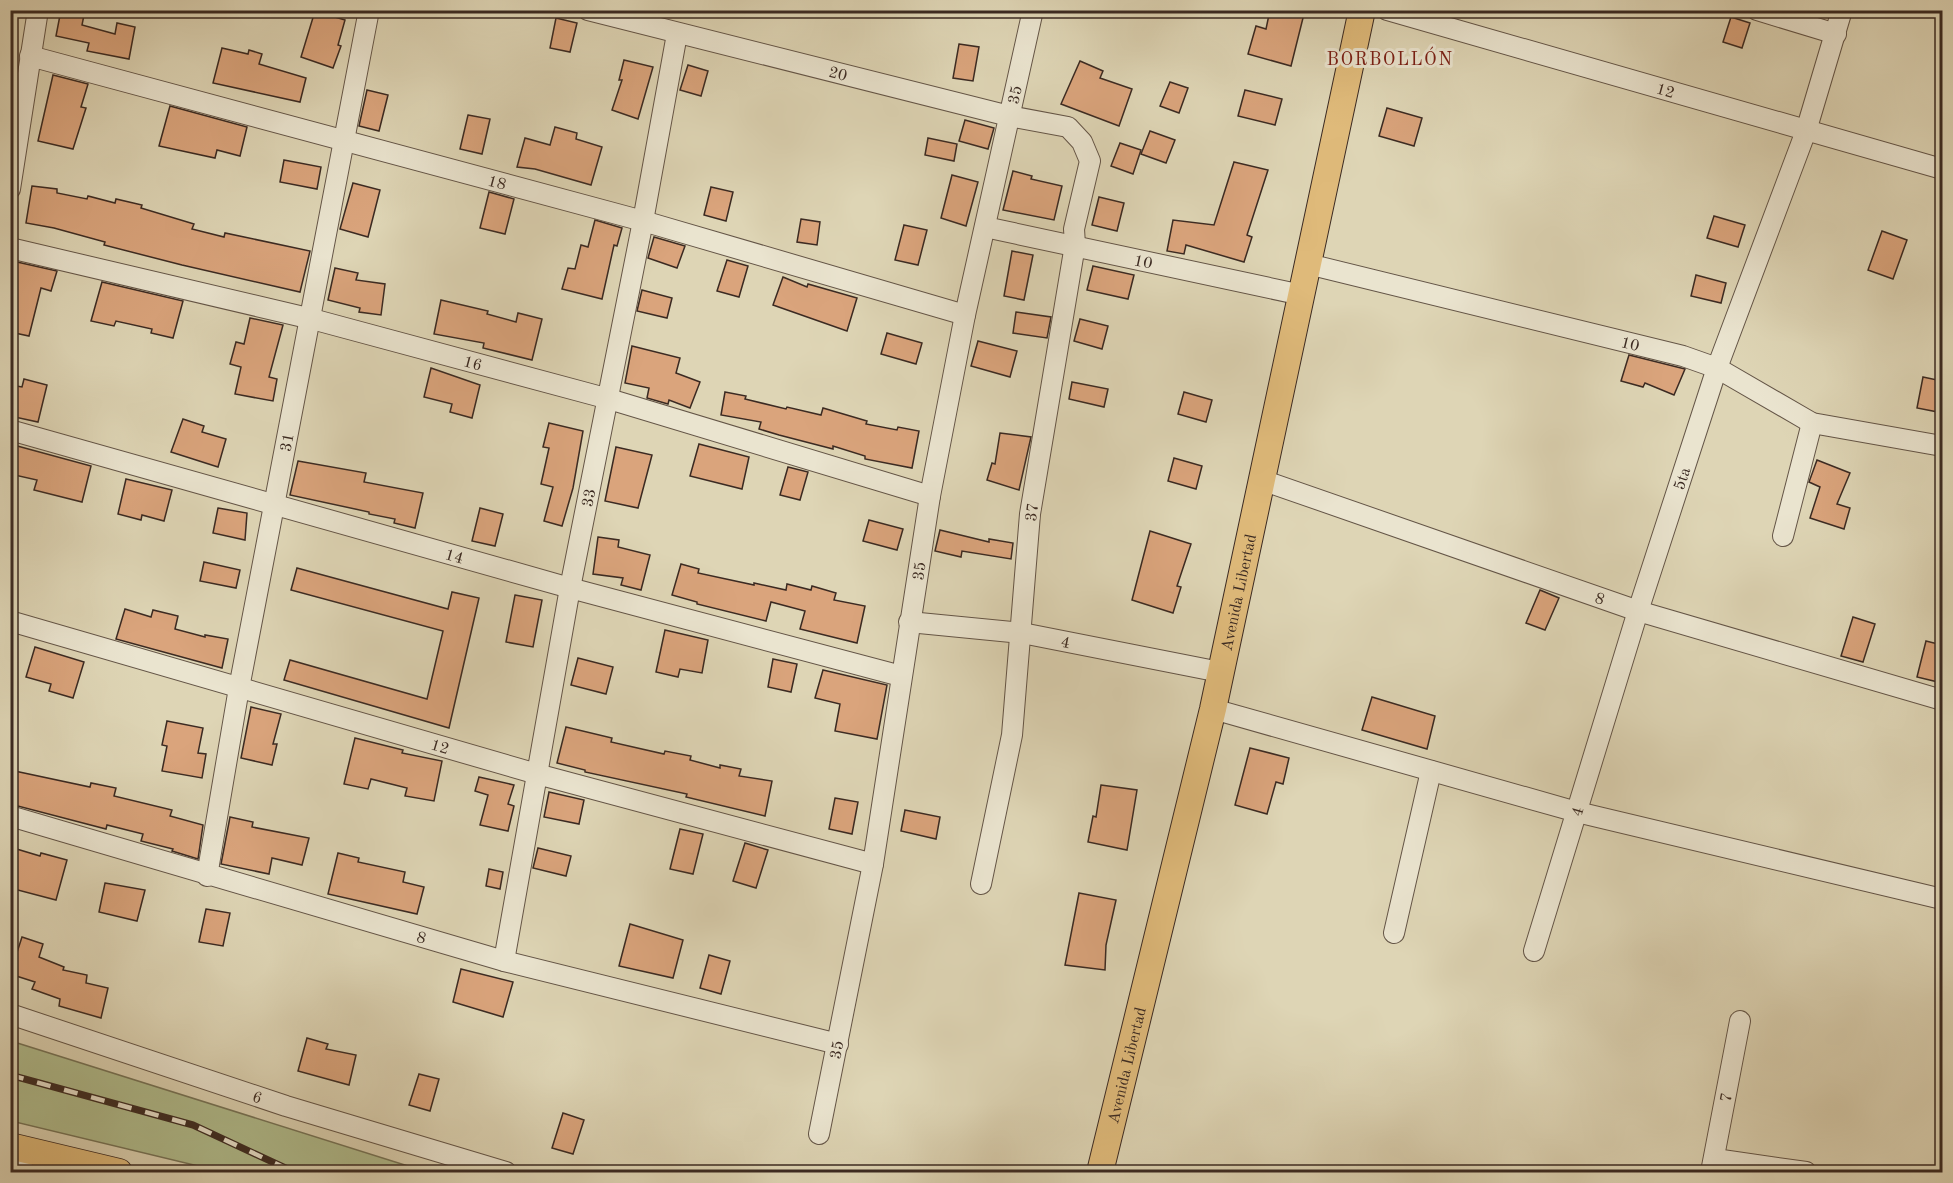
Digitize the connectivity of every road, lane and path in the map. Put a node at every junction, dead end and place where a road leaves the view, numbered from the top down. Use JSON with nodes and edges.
{"nodes":[{"id":1,"x":369,"y":10,"type":"edge"},
{"id":2,"x":588,"y":10,"type":"edge"},
{"id":3,"x":1033,"y":10,"type":"edge"},
{"id":4,"x":1362,"y":10,"type":"edge"},
{"id":5,"x":1387,"y":10,"type":"edge"},
{"id":6,"x":1757,"y":10,"type":"edge"},
{"id":7,"x":1842,"y":10,"type":"edge"},
{"id":8,"x":34,"y":11,"type":"edge"},
{"id":9,"x":677,"y":34,"type":"junction"},
{"id":10,"x":1836,"y":34,"type":"junction"},
{"id":11,"x":30,"y":56,"type":"junction"},
{"id":12,"x":1009,"y":116,"type":"junction"},
{"id":13,"x":1806,"y":131,"type":"junction"},
{"id":14,"x":345,"y":139,"type":"junction"},
{"id":15,"x":1082,"y":142,"type":"joint"},
{"id":16,"x":1942,"y":169,"type":"edge"},
{"id":17,"x":10,"y":189,"type":"edge"},
{"id":18,"x":644,"y":221,"type":"junction"},
{"id":19,"x":985,"y":227,"type":"junction"},
{"id":20,"x":1075,"y":245,"type":"junction"},
{"id":21,"x":10,"y":248,"type":"edge"},
{"id":22,"x":1308,"y":264,"type":"junction"},
{"id":23,"x":1302,"y":295,"type":"junction"},
{"id":24,"x":965,"y":315,"type":"junction"},
{"id":25,"x":312,"y":319,"type":"junction"},
{"id":26,"x":1717,"y":368,"type":"junction"},
{"id":27,"x":609,"y":399,"type":"junction"},
{"id":28,"x":1812,"y":423,"type":"junction"},
{"id":29,"x":10,"y":430,"type":"edge"},
{"id":30,"x":1942,"y":446,"type":"edge"},
{"id":31,"x":1262,"y":480,"type":"junction"},
{"id":32,"x":930,"y":496,"type":"junction"},
{"id":33,"x":276,"y":505,"type":"junction"},
{"id":34,"x":1783,"y":536,"type":"dead end"},
{"id":35,"x":570,"y":588,"type":"junction"},
{"id":36,"x":1638,"y":611,"type":"junction"},
{"id":37,"x":10,"y":621,"type":"edge"},
{"id":38,"x":909,"y":622,"type":"junction"},
{"id":39,"x":1022,"y":633,"type":"junction"},
{"id":40,"x":1220,"y":672,"type":"junction"},
{"id":41,"x":900,"y":676,"type":"junction"},
{"id":42,"x":239,"y":688,"type":"junction"},
{"id":43,"x":1942,"y":700,"type":"edge"},
{"id":44,"x":1213,"y":709,"type":"junction"},
{"id":45,"x":1431,"y":771,"type":"junction"},
{"id":46,"x":537,"y":774,"type":"junction"},
{"id":47,"x":1577,"y":812,"type":"junction"},
{"id":48,"x":10,"y":816,"type":"edge"},
{"id":49,"x":873,"y":864,"type":"junction"},
{"id":50,"x":207,"y":876,"type":"junction"},
{"id":51,"x":981,"y":884,"type":"dead end"},
{"id":52,"x":1942,"y":899,"type":"edge"},
{"id":53,"x":1394,"y":933,"type":"dead end"},
{"id":54,"x":1534,"y":951,"type":"dead end"},
{"id":55,"x":504,"y":961,"type":"junction"},
{"id":56,"x":10,"y":1014,"type":"edge"},
{"id":57,"x":1740,"y":1021,"type":"dead end"},
{"id":58,"x":838,"y":1044,"type":"junction"},
{"id":59,"x":819,"y":1134,"type":"dead end"},
{"id":60,"x":19,"y":1156,"type":"edge"},
{"id":61,"x":1713,"y":1166,"type":"edge"},
{"id":62,"x":119,"y":1173,"type":"edge"},
{"id":63,"x":506,"y":1173,"type":"edge"},
{"id":64,"x":1100,"y":1173,"type":"edge"},
{"id":65,"x":1806,"y":1173,"type":"edge"}],
"edges":[{"from":1,"to":14,"type":"street","name":"31"},
{"from":2,"to":9,"type":"street","name":"20"},
{"from":3,"to":12,"type":"street","name":"35"},
{"from":4,"to":22,"type":"main road","name":"Avenida Libertad"},
{"from":5,"to":13,"type":"street","name":"12"},
{"from":6,"to":10,"type":"street"},
{"from":7,"to":10,"type":"street","name":"5ta"},
{"from":8,"to":11,"type":"street"},
{"from":9,"to":12,"type":"street","name":"20"},
{"from":9,"to":18,"type":"street","name":"33"},
{"from":10,"to":13,"type":"street","name":"5ta"},
{"from":11,"to":14,"type":"street","name":"18"},
{"from":11,"to":17,"type":"street"},
{"from":12,"to":15,"type":"street","name":"20"},
{"from":12,"to":19,"type":"street","name":"35"},
{"from":13,"to":16,"type":"street","name":"12"},
{"from":13,"to":26,"type":"street","name":"5ta"},
{"from":14,"to":18,"type":"street","name":"18"},
{"from":14,"to":25,"type":"street","name":"31"},
{"from":15,"to":20,"type":"street","name":"37"},
{"from":18,"to":24,"type":"street","name":"18"},
{"from":18,"to":27,"type":"street","name":"33"},
{"from":19,"to":20,"type":"street","name":"10"},
{"from":19,"to":24,"type":"street","name":"35"},
{"from":20,"to":23,"type":"street","name":"10"},
{"from":20,"to":39,"type":"street","name":"37"},
{"from":21,"to":25,"type":"street","name":"16"},
{"from":22,"to":23,"type":"main road","name":"Avenida Libertad"},
{"from":22,"to":26,"type":"street","name":"10"},
{"from":23,"to":31,"type":"main road","name":"Avenida Libertad"},
{"from":24,"to":32,"type":"street","name":"35"},
{"from":25,"to":27,"type":"street","name":"16"},
{"from":25,"to":33,"type":"street","name":"31"},
{"from":26,"to":28,"type":"street","name":"10"},
{"from":26,"to":36,"type":"street","name":"5ta"},
{"from":27,"to":32,"type":"street","name":"16"},
{"from":27,"to":35,"type":"street","name":"33"},
{"from":28,"to":30,"type":"street","name":"10"},
{"from":28,"to":34,"type":"street"},
{"from":29,"to":33,"type":"street","name":"14"},
{"from":31,"to":36,"type":"street","name":"8"},
{"from":31,"to":40,"type":"main road","name":"Avenida Libertad"},
{"from":32,"to":38,"type":"street","name":"35"},
{"from":33,"to":35,"type":"street","name":"14"},
{"from":33,"to":42,"type":"street","name":"31"},
{"from":35,"to":41,"type":"street","name":"14"},
{"from":35,"to":46,"type":"street","name":"33"},
{"from":36,"to":43,"type":"street","name":"8"},
{"from":36,"to":47,"type":"street","name":"5ta"},
{"from":37,"to":42,"type":"street","name":"12"},
{"from":38,"to":39,"type":"street","name":"4"},
{"from":38,"to":41,"type":"street","name":"35"},
{"from":39,"to":40,"type":"street","name":"4"},
{"from":39,"to":51,"type":"street","name":"37"},
{"from":40,"to":44,"type":"main road","name":"Avenida Libertad"},
{"from":41,"to":49,"type":"street","name":"35"},
{"from":42,"to":46,"type":"street","name":"12"},
{"from":42,"to":50,"type":"street","name":"31"},
{"from":44,"to":45,"type":"street","name":"4"},
{"from":44,"to":64,"type":"main road","name":"Avenida Libertad"},
{"from":45,"to":47,"type":"street","name":"4"},
{"from":45,"to":53,"type":"street"},
{"from":46,"to":49,"type":"street","name":"12"},
{"from":46,"to":55,"type":"street","name":"33"},
{"from":47,"to":52,"type":"street","name":"4"},
{"from":47,"to":54,"type":"street","name":"5ta"},
{"from":48,"to":50,"type":"street","name":"8"},
{"from":49,"to":58,"type":"street","name":"35"},
{"from":50,"to":55,"type":"street","name":"8"},
{"from":55,"to":58,"type":"street","name":"8"},
{"from":56,"to":63,"type":"street","name":"6"},
{"from":57,"to":61,"type":"street","name":"7"},
{"from":58,"to":59,"type":"street","name":"35"},
{"from":60,"to":62,"type":"main road"},
{"from":61,"to":65,"type":"street"}]}
